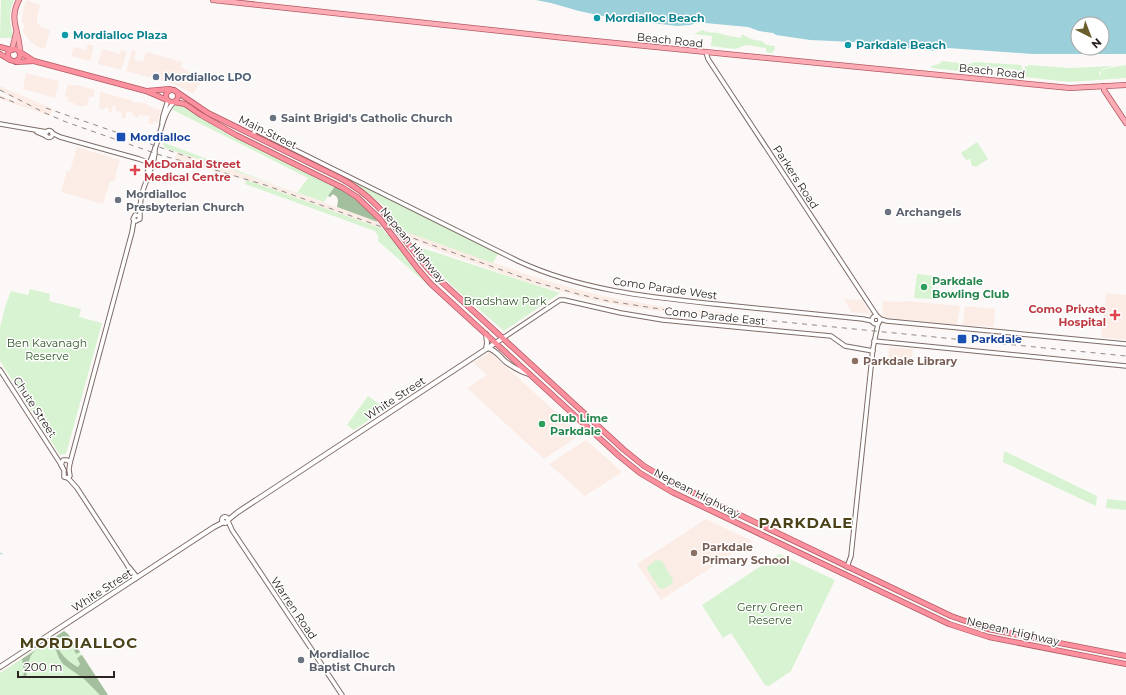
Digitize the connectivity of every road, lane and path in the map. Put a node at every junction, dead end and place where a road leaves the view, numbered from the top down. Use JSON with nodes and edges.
{"nodes":[{"id":1,"x":19,"y":0,"type":"edge"},
{"id":2,"x":213,"y":0,"type":"edge"},
{"id":3,"x":16,"y":31,"type":"junction"},
{"id":4,"x":0,"y":47,"type":"edge"},
{"id":5,"x":12,"y":50,"type":"junction"},
{"id":6,"x":20,"y":52,"type":"junction"},
{"id":7,"x":706,"y":52,"type":"junction"},
{"id":8,"x":0,"y":54,"type":"edge"},
{"id":9,"x":12,"y":61,"type":"junction"},
{"id":10,"x":34,"y":61,"type":"junction"},
{"id":11,"x":1126,"y":85,"type":"edge"},
{"id":12,"x":1104,"y":86,"type":"junction"},
{"id":13,"x":173,"y":90,"type":"junction"},
{"id":14,"x":146,"y":91,"type":"junction"},
{"id":15,"x":167,"y":100,"type":"junction"},
{"id":16,"x":174,"y":102,"type":"junction"},
{"id":17,"x":166,"y":109,"type":"junction"},
{"id":18,"x":1126,"y":123,"type":"edge"},
{"id":19,"x":0,"y":125,"type":"edge"},
{"id":20,"x":256,"y":133,"type":"junction"},
{"id":21,"x":252,"y":143,"type":"junction"},
{"id":22,"x":151,"y":162,"type":"junction"},
{"id":23,"x":309,"y":162,"type":"junction"},
{"id":24,"x":306,"y":169,"type":"junction"},
{"id":25,"x":367,"y":185,"type":"joint"},
{"id":26,"x":356,"y":187,"type":"joint"},
{"id":27,"x":350,"y":192,"type":"joint"},
{"id":28,"x":566,"y":300,"type":"joint"},
{"id":29,"x":876,"y":320,"type":"junction"},
{"id":30,"x":486,"y":334,"type":"junction"},
{"id":31,"x":503,"y":338,"type":"junction"},
{"id":32,"x":874,"y":341,"type":"junction"},
{"id":33,"x":496,"y":343,"type":"junction"},
{"id":34,"x":1126,"y":344,"type":"edge"},
{"id":35,"x":487,"y":349,"type":"junction"},
{"id":36,"x":873,"y":349,"type":"junction"},
{"id":37,"x":521,"y":356,"type":"junction"},
{"id":38,"x":516,"y":362,"type":"junction"},
{"id":39,"x":1126,"y":366,"type":"edge"},
{"id":40,"x":0,"y":370,"type":"edge"},
{"id":41,"x":530,"y":374,"type":"junction"},
{"id":42,"x":590,"y":418,"type":"junction"},
{"id":43,"x":599,"y":426,"type":"junction"},
{"id":44,"x":591,"y":430,"type":"junction"},
{"id":45,"x":602,"y":441,"type":"junction"},
{"id":46,"x":74,"y":443,"type":"junction"},
{"id":47,"x":55,"y":454,"type":"junction"},
{"id":48,"x":65,"y":460,"type":"junction"},
{"id":49,"x":70,"y":463,"type":"junction"},
{"id":50,"x":62,"y":466,"type":"junction"},
{"id":51,"x":70,"y":473,"type":"junction"},
{"id":52,"x":68,"y":478,"type":"junction"},
{"id":53,"x":77,"y":488,"type":"junction"},
{"id":54,"x":226,"y":520,"type":"junction"},
{"id":55,"x":847,"y":567,"type":"junction"},
{"id":56,"x":843,"y":574,"type":"junction"},
{"id":57,"x":136,"y":578,"type":"junction"},
{"id":58,"x":1126,"y":656,"type":"edge"},
{"id":59,"x":1126,"y":664,"type":"edge"},
{"id":60,"x":0,"y":667,"type":"edge"},
{"id":61,"x":342,"y":695,"type":"edge"}],
"edges":[{"from":1,"to":3,"type":"main road"},
{"from":2,"to":7,"type":"main road","name":"Beach Road"},
{"from":3,"to":5,"type":"main road"},
{"from":3,"to":6,"type":"main road"},
{"from":4,"to":5,"type":"highway"},
{"from":5,"to":6,"type":"highway"},
{"from":5,"to":9,"type":"highway"},
{"from":6,"to":9,"type":"highway"},
{"from":6,"to":10,"type":"highway"},
{"from":7,"to":12,"type":"main road","name":"Beach Road"},
{"from":7,"to":29,"type":"street","name":"Parkers Road"},
{"from":8,"to":9,"type":"highway"},
{"from":9,"to":10,"type":"highway"},
{"from":10,"to":14,"type":"highway"},
{"from":11,"to":12,"type":"main road","name":"Beach Road"},
{"from":12,"to":18,"type":"main road"},
{"from":13,"to":14,"type":"highway"},
{"from":13,"to":15,"type":"highway"},
{"from":13,"to":16,"type":"highway"},
{"from":13,"to":20,"type":"highway","name":"Main Street"},
{"from":14,"to":15,"type":"highway"},
{"from":15,"to":16,"type":"highway"},
{"from":15,"to":17,"type":"street"},
{"from":16,"to":17,"type":"street"},
{"from":16,"to":21,"type":"highway","name":"Main Street"},
{"from":17,"to":22,"type":"street"},
{"from":19,"to":22,"type":"street"},
{"from":20,"to":21,"type":"highway"},
{"from":20,"to":23,"type":"highway","name":"Main Street"},
{"from":20,"to":25,"type":"street","name":"Main Street"},
{"from":21,"to":24,"type":"highway","name":"Main Street"},
{"from":22,"to":46,"type":"street"},
{"from":23,"to":24,"type":"highway"},
{"from":23,"to":26,"type":"highway","name":"Main Street"},
{"from":24,"to":27,"type":"highway","name":"Main Street"},
{"from":25,"to":29,"type":"street","name":"Como Parade West"},
{"from":26,"to":31,"type":"highway","name":"Nepean Highway"},
{"from":27,"to":30,"type":"highway","name":"Nepean Highway"},
{"from":28,"to":31,"type":"street","name":"White Street"},
{"from":28,"to":36,"type":"street","name":"Como Parade East"},
{"from":29,"to":32,"type":"street","name":"Parkers Road"},
{"from":29,"to":34,"type":"street","name":"Como Parade West"},
{"from":30,"to":33,"type":"highway","name":"Nepean Highway"},
{"from":30,"to":35,"type":"main road"},
{"from":31,"to":33,"type":"main road","name":"White Street"},
{"from":31,"to":37,"type":"highway","name":"Nepean Highway"},
{"from":32,"to":36,"type":"street","name":"Parkers Road"},
{"from":32,"to":39,"type":"street"},
{"from":33,"to":35,"type":"main road","name":"White Street"},
{"from":33,"to":38,"type":"highway","name":"Nepean Highway"},
{"from":35,"to":41,"type":"main road"},
{"from":35,"to":54,"type":"main road","name":"White Street"},
{"from":36,"to":55,"type":"street","name":"Parkers Road"},
{"from":37,"to":38,"type":"highway"},
{"from":37,"to":42,"type":"highway","name":"Nepean Highway"},
{"from":38,"to":41,"type":"highway","name":"Nepean Highway"},
{"from":40,"to":47,"type":"street","name":"Chute Street"},
{"from":41,"to":44,"type":"highway","name":"Nepean Highway"},
{"from":42,"to":43,"type":"highway","name":"Nepean Highway"},
{"from":42,"to":44,"type":"highway"},
{"from":43,"to":45,"type":"highway"},
{"from":43,"to":55,"type":"highway","name":"Nepean Highway"},
{"from":44,"to":45,"type":"highway","name":"Nepean Highway"},
{"from":45,"to":56,"type":"highway","name":"Nepean Highway"},
{"from":46,"to":48,"type":"street"},
{"from":46,"to":49,"type":"street"},
{"from":47,"to":48,"type":"street","name":"Chute Street"},
{"from":47,"to":50,"type":"street","name":"Chute Street"},
{"from":48,"to":49,"type":"street","name":"Chute Street"},
{"from":48,"to":50,"type":"street"},
{"from":49,"to":51,"type":"street"},
{"from":50,"to":52,"type":"street","name":"Chute Street"},
{"from":51,"to":52,"type":"street"},
{"from":51,"to":53,"type":"street"},
{"from":52,"to":53,"type":"street"},
{"from":53,"to":57,"type":"street"},
{"from":54,"to":57,"type":"main road","name":"White Street"},
{"from":54,"to":61,"type":"street","name":"Warren Road"},
{"from":55,"to":56,"type":"highway"},
{"from":55,"to":58,"type":"highway","name":"Nepean Highway"},
{"from":56,"to":59,"type":"highway","name":"Nepean Highway"},
{"from":57,"to":60,"type":"main road","name":"White Street"}]}
